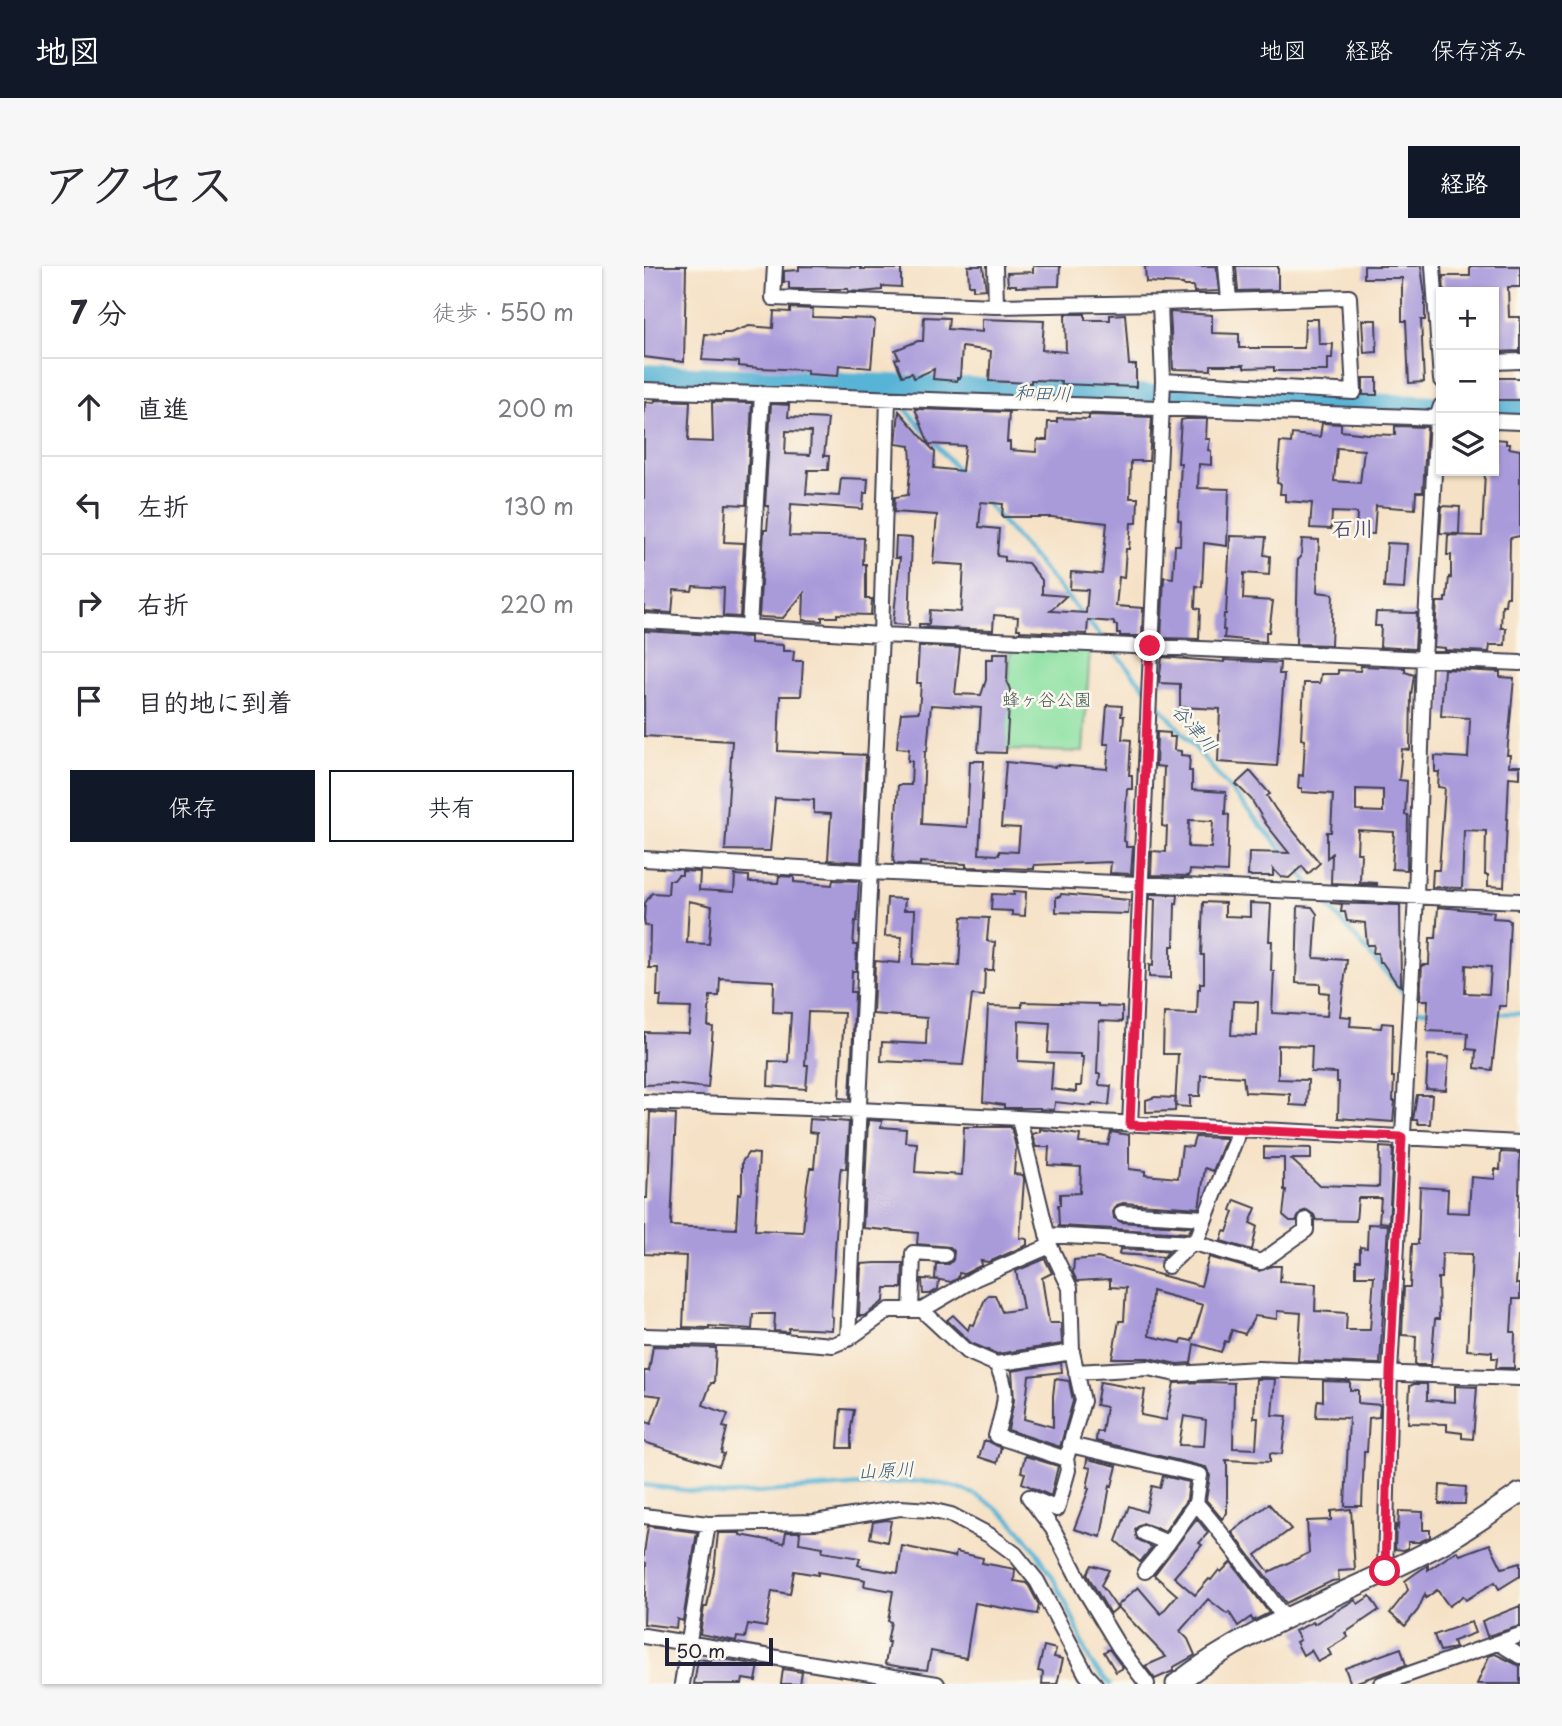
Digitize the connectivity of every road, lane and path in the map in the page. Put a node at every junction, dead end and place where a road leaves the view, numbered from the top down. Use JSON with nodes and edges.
{"nodes":[{"id":1,"x":775,"y":266,"type":"edge"},
{"id":2,"x":995,"y":266,"type":"edge"},
{"id":3,"x":1226,"y":266,"type":"edge"},
{"id":4,"x":1433,"y":266,"type":"edge"},
{"id":5,"x":1229,"y":300,"type":"junction"},
{"id":6,"x":1160,"y":303,"type":"junction"},
{"id":7,"x":996,"y":306,"type":"junction"},
{"id":8,"x":1440,"y":350,"type":"edge"},
{"id":9,"x":1520,"y":361,"type":"edge"},
{"id":10,"x":1499,"y":362,"type":"edge"},
{"id":11,"x":1163,"y":381,"type":"junction"},
{"id":12,"x":644,"y":390,"type":"edge"},
{"id":13,"x":762,"y":393,"type":"junction"},
{"id":14,"x":888,"y":398,"type":"junction"},
{"id":15,"x":1161,"y":407,"type":"junction"},
{"id":16,"x":1436,"y":413,"type":"edge"},
{"id":17,"x":1499,"y":421,"type":"edge"},
{"id":18,"x":1520,"y":422,"type":"edge"},
{"id":19,"x":1436,"y":474,"type":"edge"},
{"id":20,"x":644,"y":621,"type":"edge"},
{"id":21,"x":749,"y":627,"type":"junction"},
{"id":22,"x":881,"y":635,"type":"junction"},
{"id":23,"x":1150,"y":646,"type":"junction"},
{"id":24,"x":1424,"y":659,"type":"junction"},
{"id":25,"x":1520,"y":663,"type":"edge"},
{"id":26,"x":644,"y":859,"type":"edge"},
{"id":27,"x":869,"y":872,"type":"junction"},
{"id":28,"x":1139,"y":883,"type":"junction"},
{"id":29,"x":1416,"y":896,"type":"junction"},
{"id":30,"x":1520,"y":901,"type":"edge"},
{"id":31,"x":644,"y":1102,"type":"edge"},
{"id":32,"x":859,"y":1110,"type":"junction"},
{"id":33,"x":1019,"y":1119,"type":"junction"},
{"id":34,"x":1130,"y":1125,"type":"junction"},
{"id":35,"x":1236,"y":1129,"type":"junction"},
{"id":36,"x":1402,"y":1137,"type":"junction"},
{"id":37,"x":1520,"y":1143,"type":"edge"},
{"id":38,"x":1122,"y":1213,"type":"dead end"},
{"id":39,"x":1205,"y":1218,"type":"junction"},
{"id":40,"x":1306,"y":1220,"type":"dead end"},
{"id":41,"x":1048,"y":1240,"type":"junction"},
{"id":42,"x":1194,"y":1243,"type":"junction"},
{"id":43,"x":945,"y":1255,"type":"dead end"},
{"id":44,"x":1168,"y":1266,"type":"dead end"},
{"id":45,"x":916,"y":1310,"type":"junction"},
{"id":46,"x":644,"y":1336,"type":"edge"},
{"id":47,"x":848,"y":1339,"type":"junction"},
{"id":48,"x":1072,"y":1352,"type":"junction"},
{"id":49,"x":996,"y":1364,"type":"junction"},
{"id":50,"x":1076,"y":1372,"type":"junction"},
{"id":51,"x":1390,"y":1372,"type":"junction"},
{"id":52,"x":1520,"y":1378,"type":"edge"},
{"id":53,"x":1068,"y":1452,"type":"junction"},
{"id":54,"x":1520,"y":1493,"type":"edge"},
{"id":55,"x":1196,"y":1503,"type":"junction"},
{"id":56,"x":644,"y":1516,"type":"edge"},
{"id":57,"x":708,"y":1524,"type":"junction"},
{"id":58,"x":1144,"y":1533,"type":"dead end"},
{"id":59,"x":1168,"y":1543,"type":"junction"},
{"id":60,"x":1145,"y":1571,"type":"dead end"},
{"id":61,"x":1385,"y":1571,"type":"junction"},
{"id":62,"x":1284,"y":1617,"type":"junction"},
{"id":63,"x":1520,"y":1635,"type":"edge"},
{"id":64,"x":644,"y":1636,"type":"edge"},
{"id":65,"x":689,"y":1643,"type":"junction"},
{"id":66,"x":1499,"y":1643,"type":"junction"},
{"id":67,"x":1520,"y":1656,"type":"edge"},
{"id":68,"x":1392,"y":1683,"type":"edge"},
{"id":69,"x":682,"y":1684,"type":"edge"},
{"id":70,"x":937,"y":1684,"type":"edge"},
{"id":71,"x":1096,"y":1684,"type":"edge"},
{"id":72,"x":1147,"y":1684,"type":"edge"},
{"id":73,"x":1176,"y":1684,"type":"edge"}],
"edges":[{"from":1,"to":7,"type":"street"},
{"from":2,"to":7,"type":"street"},
{"from":3,"to":5,"type":"street"},
{"from":4,"to":8,"type":"street"},
{"from":5,"to":6,"type":"street"},
{"from":5,"to":11,"type":"street"},
{"from":6,"to":7,"type":"street"},
{"from":6,"to":11,"type":"street"},
{"from":9,"to":10,"type":"street"},
{"from":11,"to":15,"type":"street"},
{"from":12,"to":13,"type":"street"},
{"from":13,"to":14,"type":"street"},
{"from":13,"to":21,"type":"street"},
{"from":14,"to":15,"type":"street"},
{"from":14,"to":22,"type":"street"},
{"from":15,"to":16,"type":"street"},
{"from":15,"to":23,"type":"street"},
{"from":17,"to":18,"type":"street"},
{"from":19,"to":24,"type":"street"},
{"from":20,"to":21,"type":"street"},
{"from":21,"to":22,"type":"street"},
{"from":22,"to":23,"type":"street"},
{"from":22,"to":27,"type":"street"},
{"from":23,"to":24,"type":"street"},
{"from":23,"to":28,"type":"street"},
{"from":24,"to":25,"type":"street"},
{"from":24,"to":29,"type":"street"},
{"from":26,"to":27,"type":"street"},
{"from":27,"to":28,"type":"street"},
{"from":27,"to":32,"type":"street"},
{"from":28,"to":29,"type":"street"},
{"from":28,"to":34,"type":"street"},
{"from":29,"to":30,"type":"street"},
{"from":29,"to":36,"type":"street"},
{"from":31,"to":32,"type":"street"},
{"from":32,"to":33,"type":"street"},
{"from":32,"to":47,"type":"street"},
{"from":33,"to":34,"type":"street"},
{"from":33,"to":41,"type":"street"},
{"from":34,"to":35,"type":"street"},
{"from":35,"to":36,"type":"street"},
{"from":35,"to":39,"type":"street"},
{"from":36,"to":37,"type":"street"},
{"from":36,"to":51,"type":"street"},
{"from":38,"to":39,"type":"street"},
{"from":39,"to":42,"type":"street"},
{"from":40,"to":42,"type":"street"},
{"from":41,"to":42,"type":"street"},
{"from":41,"to":45,"type":"street"},
{"from":41,"to":48,"type":"street"},
{"from":42,"to":44,"type":"street"},
{"from":43,"to":45,"type":"street"},
{"from":45,"to":47,"type":"street"},
{"from":45,"to":49,"type":"street"},
{"from":46,"to":47,"type":"street"},
{"from":48,"to":49,"type":"street"},
{"from":48,"to":50,"type":"street"},
{"from":49,"to":53,"type":"street"},
{"from":50,"to":51,"type":"street"},
{"from":50,"to":53,"type":"street"},
{"from":51,"to":52,"type":"street"},
{"from":51,"to":61,"type":"street"},
{"from":53,"to":55,"type":"street"},
{"from":53,"to":72,"type":"street"},
{"from":54,"to":61,"type":"street"},
{"from":55,"to":59,"type":"street"},
{"from":55,"to":62,"type":"street"},
{"from":56,"to":57,"type":"street"},
{"from":57,"to":65,"type":"street"},
{"from":57,"to":71,"type":"street"},
{"from":58,"to":59,"type":"street"},
{"from":59,"to":60,"type":"street"},
{"from":61,"to":62,"type":"street"},
{"from":62,"to":73,"type":"street"},
{"from":63,"to":66,"type":"street"},
{"from":64,"to":65,"type":"street"},
{"from":65,"to":69,"type":"street"},
{"from":65,"to":70,"type":"street"},
{"from":66,"to":67,"type":"street"},
{"from":66,"to":68,"type":"street"}]}
